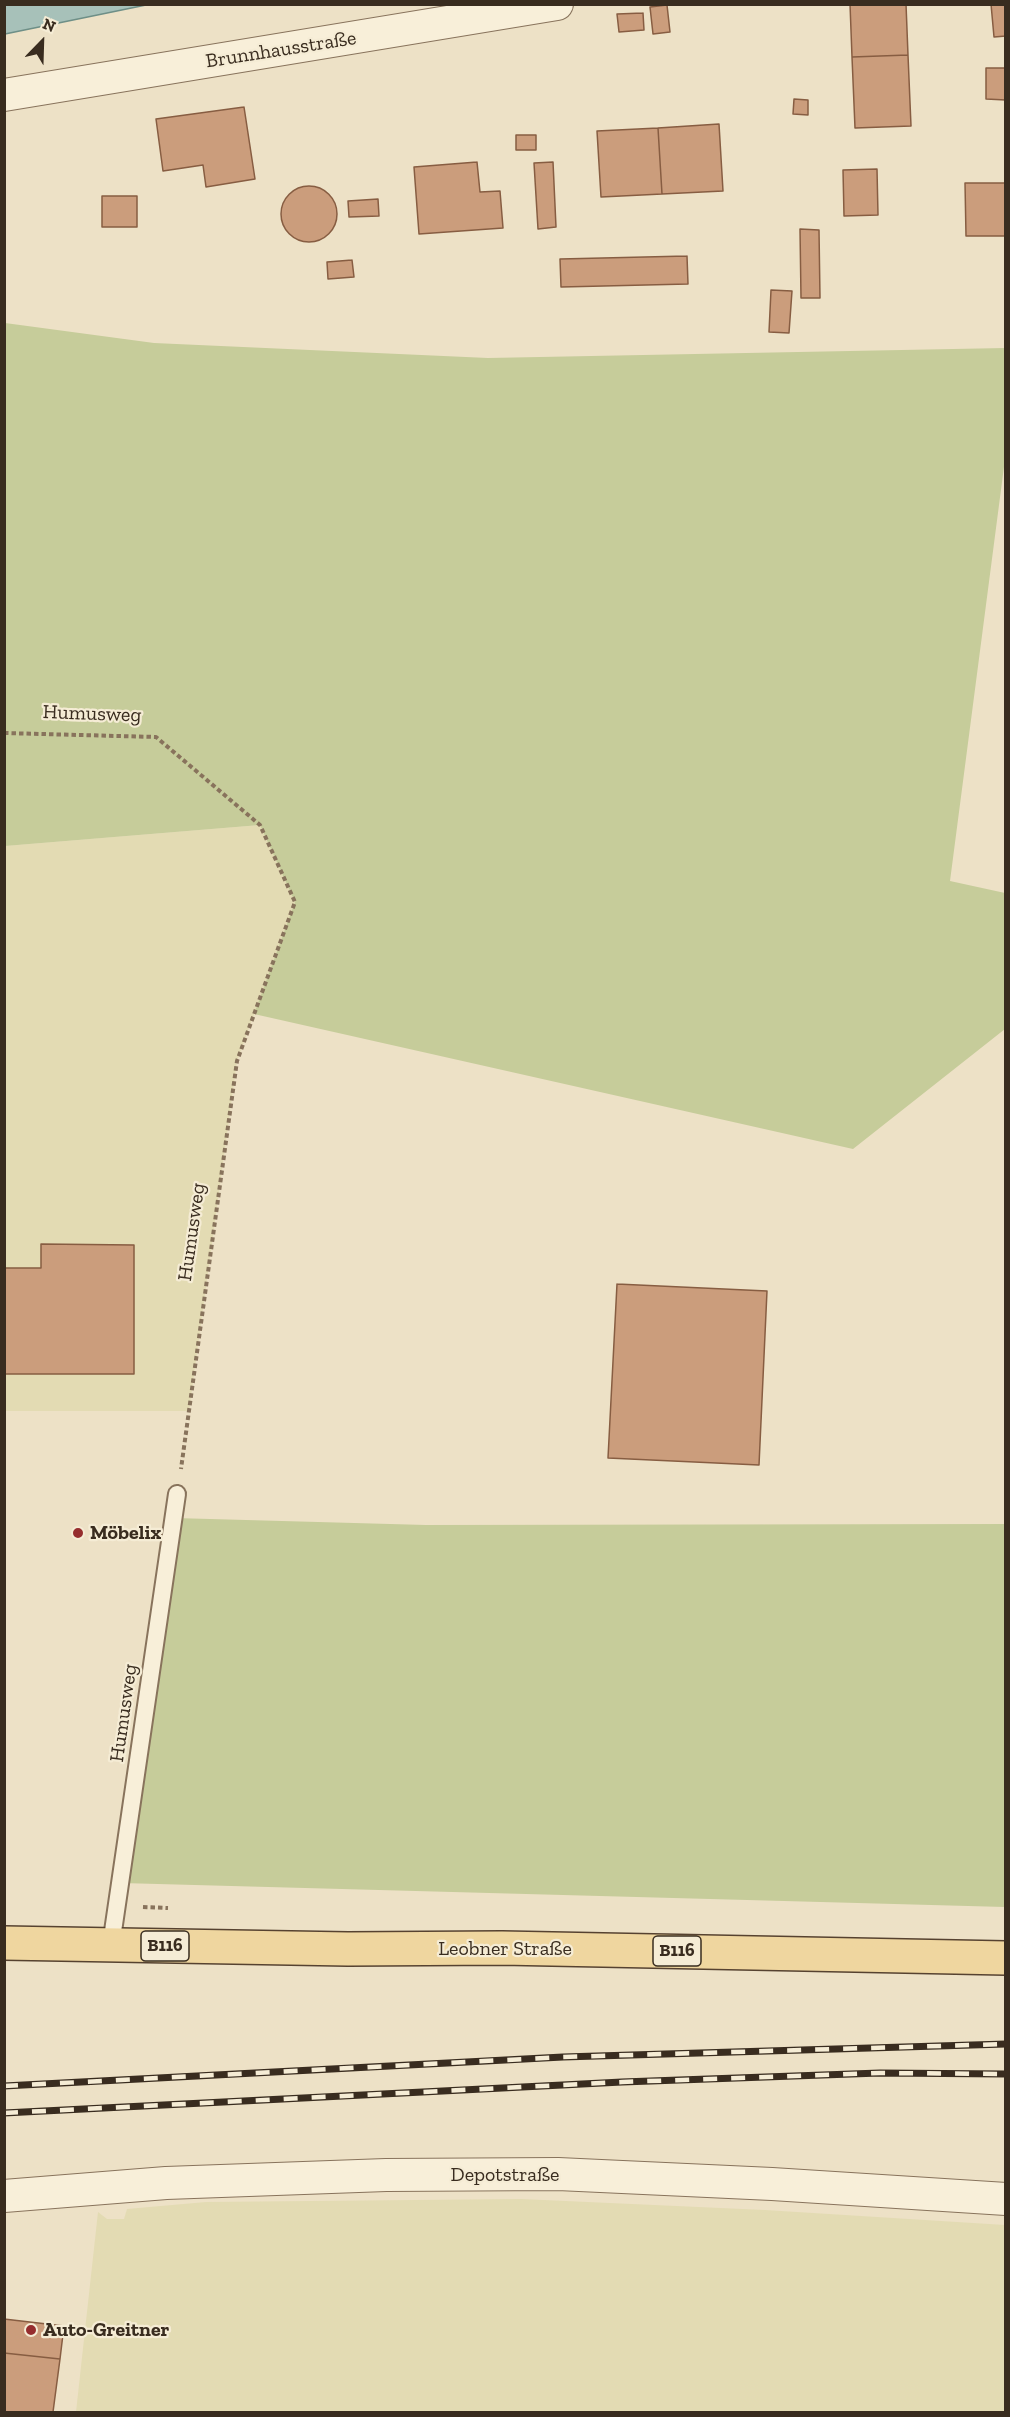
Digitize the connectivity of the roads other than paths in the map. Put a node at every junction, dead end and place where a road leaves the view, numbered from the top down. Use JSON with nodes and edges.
{"nodes":[{"id":1,"x":557,"y":4,"type":"edge"},
{"id":2,"x":4,"y":95,"type":"edge"},
{"id":3,"x":177,"y":1494,"type":"road end"},
{"id":4,"x":4,"y":1944,"type":"edge"},
{"id":5,"x":111,"y":1945,"type":"junction"},
{"id":6,"x":1005,"y":1958,"type":"edge"},
{"id":7,"x":4,"y":2196,"type":"edge"},
{"id":8,"x":1005,"y":2199,"type":"edge"}],
"edges":[{"from":1,"to":2,"type":"street","name":"Brunnhausstraße"},
{"from":3,"to":5,"type":"lane","name":"Humusweg"},
{"from":4,"to":5,"type":"main road","name":"Leobner Straße","number":"B116"},
{"from":5,"to":6,"type":"main road","name":"Leobner Straße","number":"B116"},
{"from":7,"to":8,"type":"street","name":"Depotstraße"}]}
